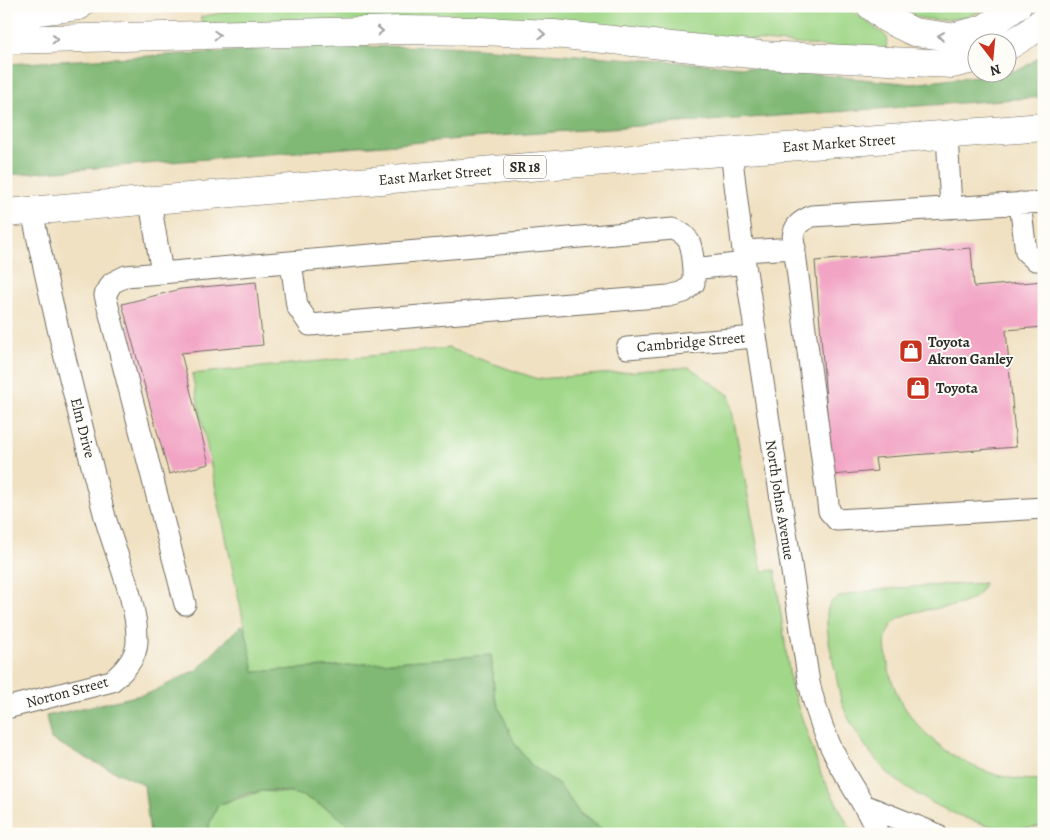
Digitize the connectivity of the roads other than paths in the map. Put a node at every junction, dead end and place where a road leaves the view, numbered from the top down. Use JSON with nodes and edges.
{"nodes":[{"id":1,"x":79,"y":6,"type":"edge"},
{"id":2,"x":871,"y":6,"type":"edge"},
{"id":3,"x":1016,"y":6,"type":"edge"},
{"id":4,"x":6,"y":15,"type":"edge"},
{"id":5,"x":1044,"y":20,"type":"edge"},
{"id":6,"x":6,"y":40,"type":"edge"},
{"id":7,"x":1018,"y":40,"type":"edge"},
{"id":8,"x":968,"y":60,"type":"edge"},
{"id":9,"x":1044,"y":127,"type":"edge"},
{"id":10,"x":947,"y":134,"type":"junction"},
{"id":11,"x":731,"y":151,"type":"junction"},
{"id":12,"x":150,"y":202,"type":"junction"},
{"id":13,"x":1044,"y":202,"type":"edge"},
{"id":14,"x":1020,"y":203,"type":"junction"},
{"id":15,"x":951,"y":208,"type":"junction"},
{"id":16,"x":19,"y":212,"type":"edge"},
{"id":17,"x":794,"y":248,"type":"junction"},
{"id":18,"x":744,"y":257,"type":"junction"},
{"id":19,"x":1044,"y":260,"type":"edge"},
{"id":20,"x":291,"y":262,"type":"junction"},
{"id":21,"x":694,"y":269,"type":"junction"},
{"id":22,"x":162,"y":273,"type":"junction"},
{"id":23,"x":756,"y":337,"type":"junction"},
{"id":24,"x":627,"y":348,"type":"dead end"},
{"id":25,"x":1044,"y":508,"type":"edge"},
{"id":26,"x":185,"y":604,"type":"dead end"},
{"id":27,"x":137,"y":644,"type":"joint"},
{"id":28,"x":6,"y":708,"type":"edge"},
{"id":29,"x":866,"y":806,"type":"junction"},
{"id":30,"x":878,"y":834,"type":"edge"},
{"id":31,"x":936,"y":834,"type":"edge"}],
"edges":[{"from":1,"to":4,"type":"main road"},
{"from":3,"to":2,"type":"main road","one_way":true},
{"from":5,"to":7,"type":"main road"},
{"from":6,"to":8,"type":"main road","one_way":true},
{"from":9,"to":10,"type":"main road","name":"East Market Street","number":"SR 18"},
{"from":10,"to":11,"type":"main road","name":"East Market Street","number":"SR 18"},
{"from":10,"to":15,"type":"street"},
{"from":11,"to":12,"type":"main road","name":"East Market Street","number":"SR 18"},
{"from":11,"to":18,"type":"street","name":"North Johns Avenue"},
{"from":12,"to":16,"type":"main road","name":"East Market Street","number":"SR 18"},
{"from":12,"to":22,"type":"street"},
{"from":13,"to":14,"type":"street"},
{"from":14,"to":15,"type":"street"},
{"from":14,"to":19,"type":"street"},
{"from":15,"to":17,"type":"street"},
{"from":16,"to":27,"type":"street","name":"Elm Drive"},
{"from":17,"to":18,"type":"street"},
{"from":17,"to":25,"type":"street"},
{"from":18,"to":21,"type":"street"},
{"from":18,"to":23,"type":"street","name":"North Johns Avenue"},
{"from":20,"to":21,"type":"street"},
{"from":20,"to":21,"type":"street"},
{"from":20,"to":22,"type":"street"},
{"from":22,"to":26,"type":"street"},
{"from":23,"to":24,"type":"street","name":"Cambridge Street"},
{"from":23,"to":29,"type":"street","name":"North Johns Avenue"},
{"from":27,"to":28,"type":"street","name":"Norton Street"},
{"from":29,"to":30,"type":"street","name":"North Johns Avenue"},
{"from":29,"to":31,"type":"street"}]}
